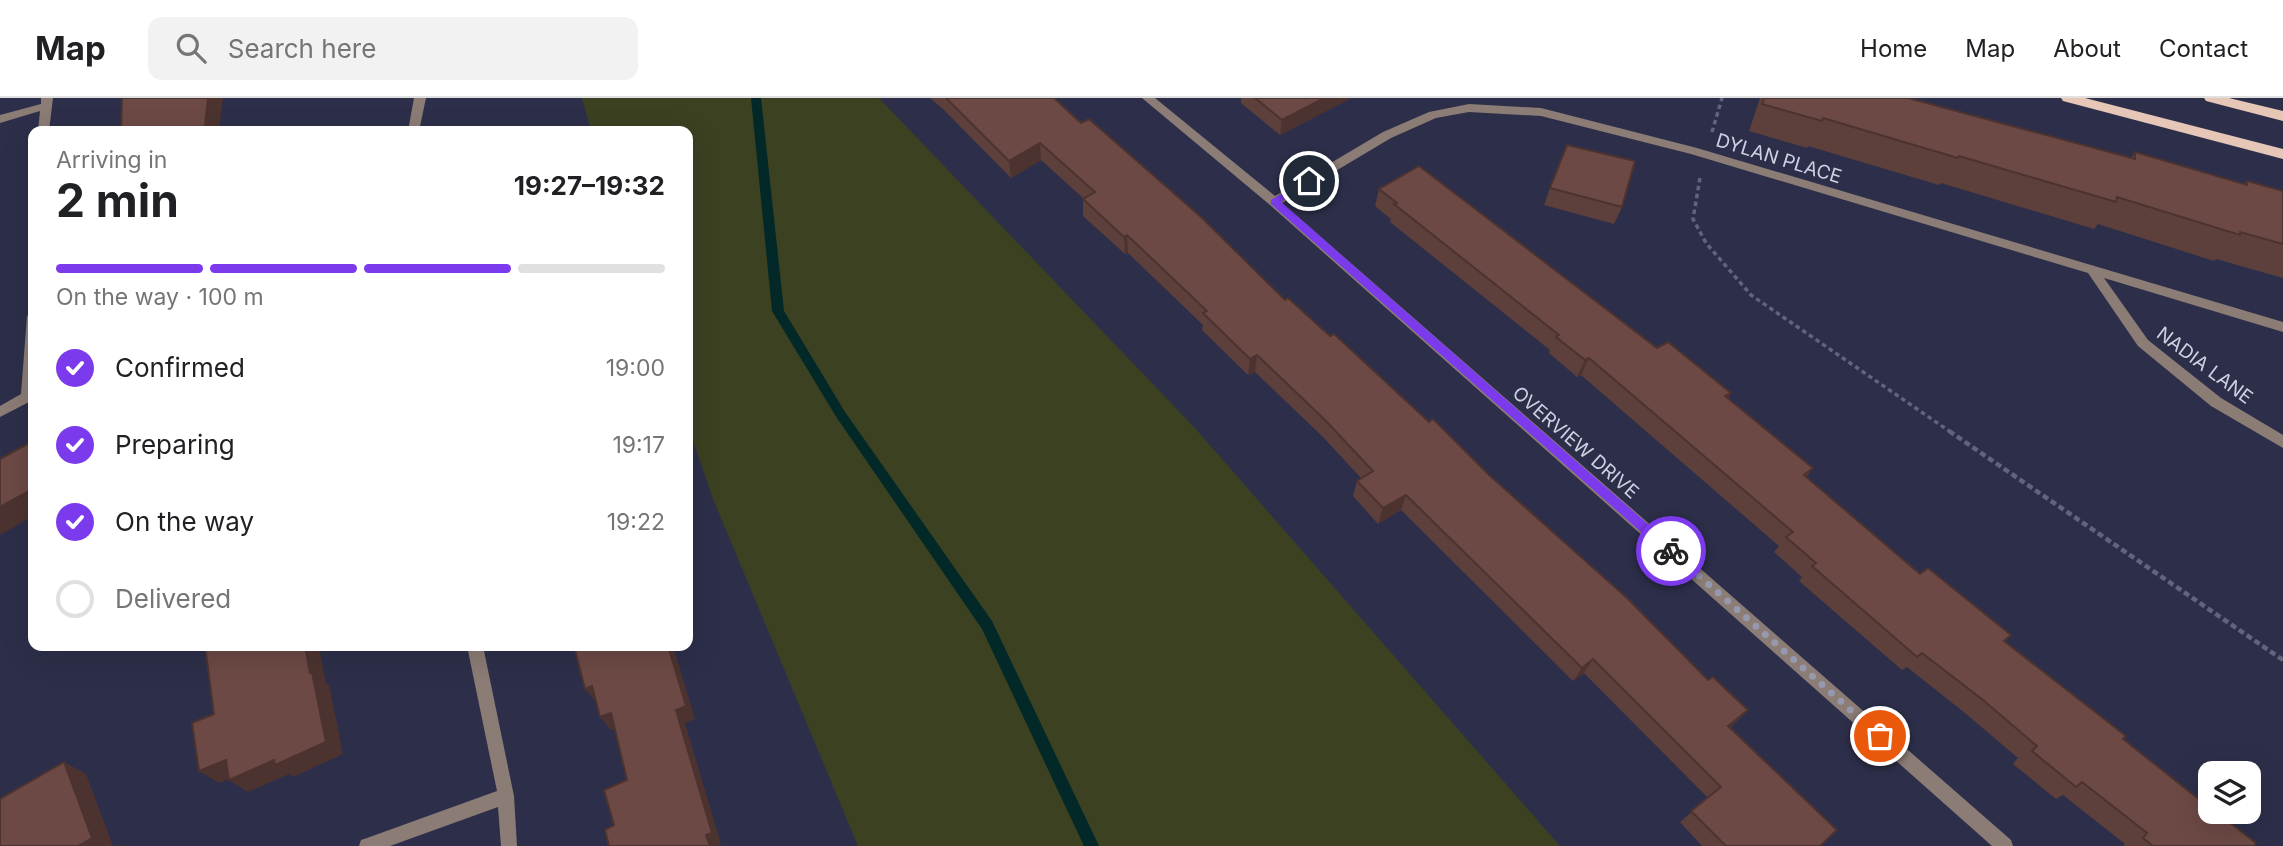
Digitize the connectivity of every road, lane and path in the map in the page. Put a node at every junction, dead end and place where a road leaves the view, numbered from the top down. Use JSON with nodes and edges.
{"nodes":[{"id":1,"x":421,"y":98,"type":"edge"},
{"id":2,"x":1148,"y":98,"type":"edge"},
{"id":3,"x":1722,"y":98,"type":"edge"},
{"id":4,"x":2068,"y":98,"type":"edge"},
{"id":5,"x":2211,"y":98,"type":"edge"},
{"id":6,"x":47,"y":102,"type":"edge"},
{"id":7,"x":2283,"y":116,"type":"edge"},
{"id":8,"x":0,"y":119,"type":"edge"},
{"id":9,"x":45,"y":126,"type":"edge"},
{"id":10,"x":414,"y":126,"type":"edge"},
{"id":11,"x":1705,"y":154,"type":"junction"},
{"id":12,"x":2283,"y":154,"type":"edge"},
{"id":13,"x":1274,"y":202,"type":"junction"},
{"id":14,"x":2092,"y":270,"type":"junction"},
{"id":15,"x":2283,"y":327,"type":"edge"},
{"id":16,"x":28,"y":397,"type":"edge"},
{"id":17,"x":0,"y":412,"type":"edge"},
{"id":18,"x":2283,"y":442,"type":"edge"},
{"id":19,"x":476,"y":651,"type":"edge"},
{"id":20,"x":2283,"y":660,"type":"edge"},
{"id":21,"x":506,"y":796,"type":"junction"},
{"id":22,"x":367,"y":846,"type":"edge"},
{"id":23,"x":509,"y":846,"type":"edge"},
{"id":24,"x":2006,"y":846,"type":"edge"}],
"edges":[{"from":1,"to":10,"type":"street"},
{"from":2,"to":13,"type":"street","name":"OVERVIEW DRIVE"},
{"from":3,"to":11,"type":"path"},
{"from":4,"to":12,"type":"main road"},
{"from":5,"to":7,"type":"main road"},
{"from":6,"to":8,"type":"street"},
{"from":6,"to":9,"type":"street"},
{"from":11,"to":13,"type":"street","name":"DYLAN PLACE"},
{"from":11,"to":14,"type":"street","name":"DYLAN PLACE"},
{"from":11,"to":20,"type":"path"},
{"from":13,"to":24,"type":"street","name":"OVERVIEW DRIVE"},
{"from":14,"to":15,"type":"street","name":"DYLAN PLACE"},
{"from":14,"to":18,"type":"street","name":"NADIA LANE"},
{"from":16,"to":17,"type":"street"},
{"from":19,"to":21,"type":"street"},
{"from":21,"to":22,"type":"street"},
{"from":21,"to":23,"type":"street"}]}
